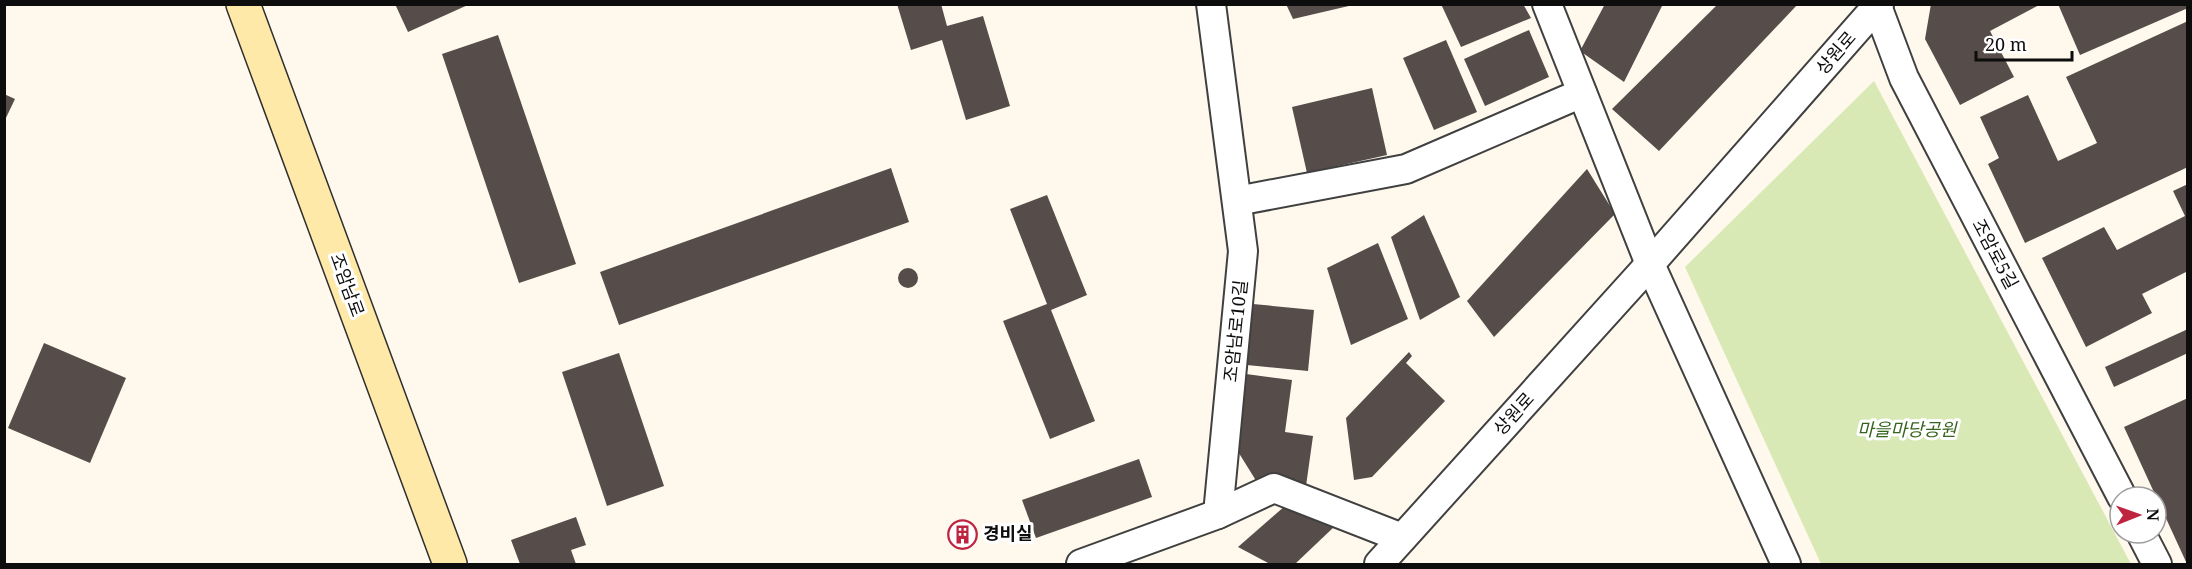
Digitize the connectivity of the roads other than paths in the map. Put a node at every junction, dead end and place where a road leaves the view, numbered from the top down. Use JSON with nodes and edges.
{"nodes":[{"id":1,"x":243,"y":4,"type":"edge"},
{"id":2,"x":1211,"y":4,"type":"edge"},
{"id":3,"x":1547,"y":4,"type":"edge"},
{"id":4,"x":1878,"y":5,"type":"edge"},
{"id":5,"x":1582,"y":93,"type":"junction"},
{"id":6,"x":1237,"y":201,"type":"junction"},
{"id":7,"x":1650,"y":264,"type":"junction"},
{"id":8,"x":2116,"y":485,"type":"edge"},
{"id":9,"x":1218,"y":514,"type":"junction"},
{"id":10,"x":1402,"y":538,"type":"junction"},
{"id":11,"x":2147,"y":545,"type":"edge"},
{"id":12,"x":450,"y":564,"type":"edge"},
{"id":13,"x":1081,"y":564,"type":"edge"},
{"id":14,"x":1379,"y":564,"type":"edge"},
{"id":15,"x":1786,"y":564,"type":"edge"},
{"id":16,"x":2157,"y":564,"type":"edge"}],
"edges":[{"from":1,"to":12,"type":"main road","name":"조암남로"},
{"from":2,"to":6,"type":"street","name":"조암남로10길"},
{"from":3,"to":5,"type":"street"},
{"from":4,"to":7,"type":"street","name":"상원로"},
{"from":4,"to":8,"type":"street","name":"조암로5길"},
{"from":5,"to":6,"type":"street"},
{"from":5,"to":7,"type":"street"},
{"from":6,"to":9,"type":"street","name":"조암남로10길"},
{"from":7,"to":10,"type":"street","name":"상원로"},
{"from":7,"to":15,"type":"street"},
{"from":9,"to":10,"type":"street"},
{"from":9,"to":13,"type":"street"},
{"from":10,"to":14,"type":"street","name":"상원로"},
{"from":11,"to":16,"type":"street"}]}
